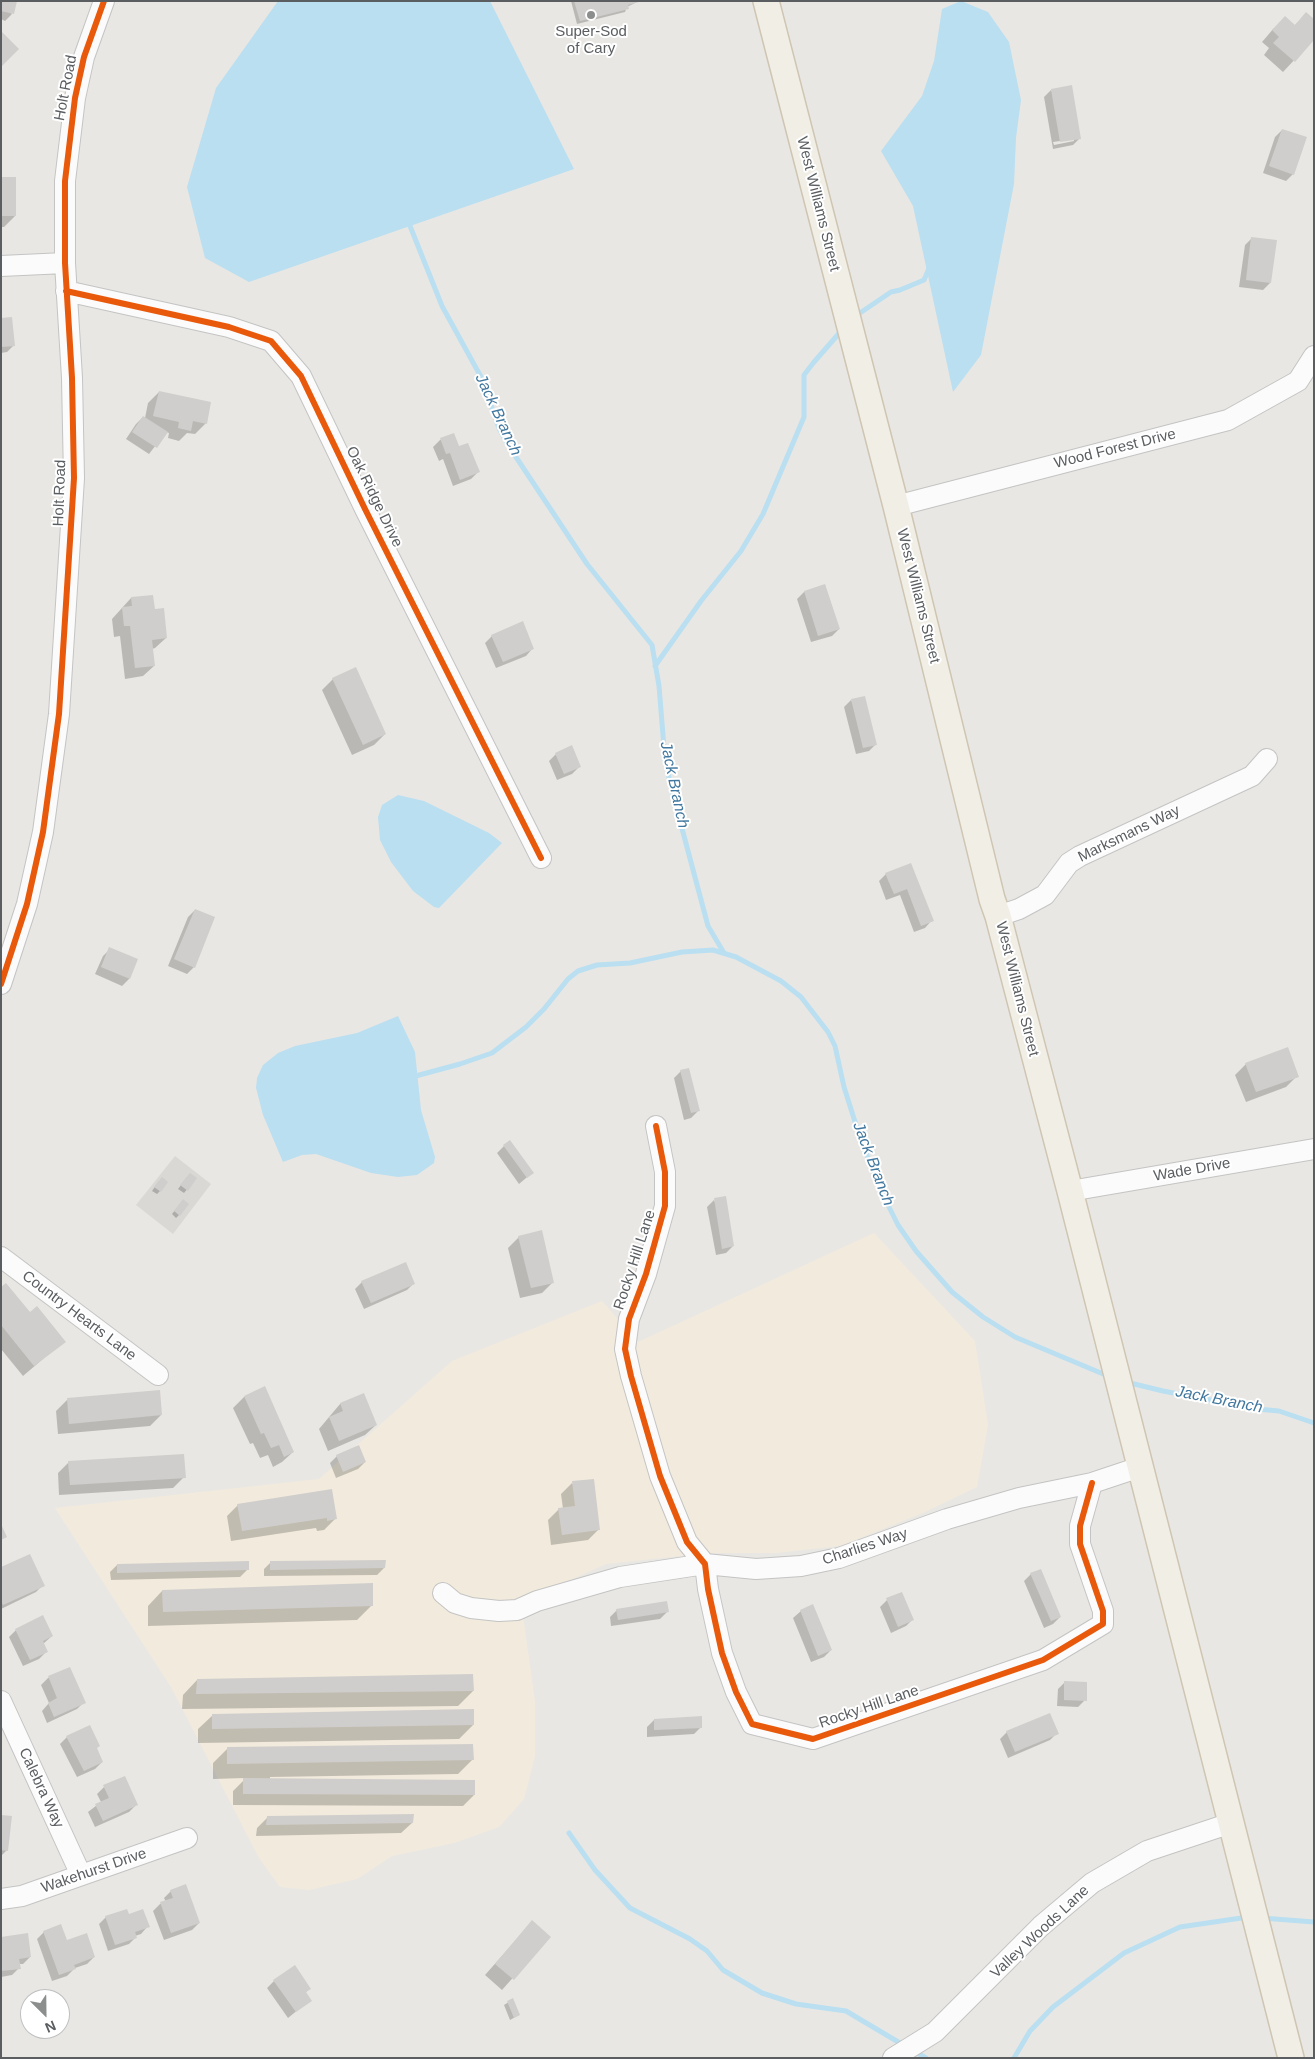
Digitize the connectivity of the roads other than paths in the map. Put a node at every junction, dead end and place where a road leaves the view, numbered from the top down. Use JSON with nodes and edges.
{"nodes":[{"id":1,"x":104,"y":1,"type":"edge"},
{"id":2,"x":766,"y":1,"type":"edge"},
{"id":3,"x":65,"y":263,"type":"junction"},
{"id":4,"x":1,"y":266,"type":"edge"},
{"id":5,"x":66,"y":291,"type":"junction"},
{"id":6,"x":1314,"y":356,"type":"edge"},
{"id":7,"x":896,"y":506,"type":"junction"},
{"id":8,"x":1267,"y":759,"type":"dead end"},
{"id":9,"x":541,"y":858,"type":"dead end"},
{"id":10,"x":998,"y":916,"type":"junction"},
{"id":11,"x":1,"y":984,"type":"edge"},
{"id":12,"x":656,"y":1126,"type":"dead end"},
{"id":13,"x":1314,"y":1149,"type":"edge"},
{"id":14,"x":1070,"y":1191,"type":"junction"},
{"id":15,"x":1,"y":1257,"type":"edge"},
{"id":16,"x":158,"y":1375,"type":"dead end"},
{"id":17,"x":1140,"y":1467,"type":"junction"},
{"id":18,"x":1092,"y":1483,"type":"junction"},
{"id":19,"x":705,"y":1564,"type":"junction"},
{"id":20,"x":443,"y":1593,"type":"dead end"},
{"id":21,"x":1,"y":1701,"type":"edge"},
{"id":22,"x":1232,"y":1823,"type":"junction"},
{"id":23,"x":186,"y":1838,"type":"dead end"},
{"id":24,"x":82,"y":1875,"type":"junction"},
{"id":25,"x":1,"y":1899,"type":"edge"},
{"id":26,"x":893,"y":2058,"type":"edge"},
{"id":27,"x":1291,"y":2058,"type":"edge"}],
"edges":[{"from":1,"to":3,"type":"street","name":"Holt Road"},
{"from":2,"to":7,"type":"main road","name":"West Williams Street"},
{"from":3,"to":4,"type":"street"},
{"from":3,"to":5,"type":"street","name":"Holt Road"},
{"from":5,"to":9,"type":"street","name":"Oak Ridge Drive"},
{"from":5,"to":11,"type":"street","name":"Holt Road"},
{"from":6,"to":7,"type":"street","name":"Wood Forest Drive"},
{"from":7,"to":10,"type":"main road","name":"West Williams Street"},
{"from":8,"to":10,"type":"street","name":"Marksmans Way"},
{"from":10,"to":14,"type":"main road","name":"West Williams Street"},
{"from":12,"to":19,"type":"street","name":"Rocky Hill Lane"},
{"from":13,"to":14,"type":"street","name":"Wade Drive"},
{"from":14,"to":17,"type":"main road","name":"West Williams Street"},
{"from":15,"to":16,"type":"street","name":"Country Hearts Lane"},
{"from":17,"to":18,"type":"street","name":"Charlies Way"},
{"from":17,"to":22,"type":"main road","name":"West Williams Street"},
{"from":18,"to":19,"type":"street","name":"Charlies Way"},
{"from":18,"to":19,"type":"street","name":"Rocky Hill Lane"},
{"from":19,"to":20,"type":"street","name":"Charlies Way"},
{"from":21,"to":24,"type":"street","name":"Calebra Way"},
{"from":22,"to":26,"type":"street","name":"Valley Woods Lane"},
{"from":22,"to":27,"type":"main road","name":"West Williams Street"},
{"from":23,"to":24,"type":"street","name":"Wakehurst Drive"},
{"from":24,"to":25,"type":"street","name":"Wakehurst Drive"}]}
